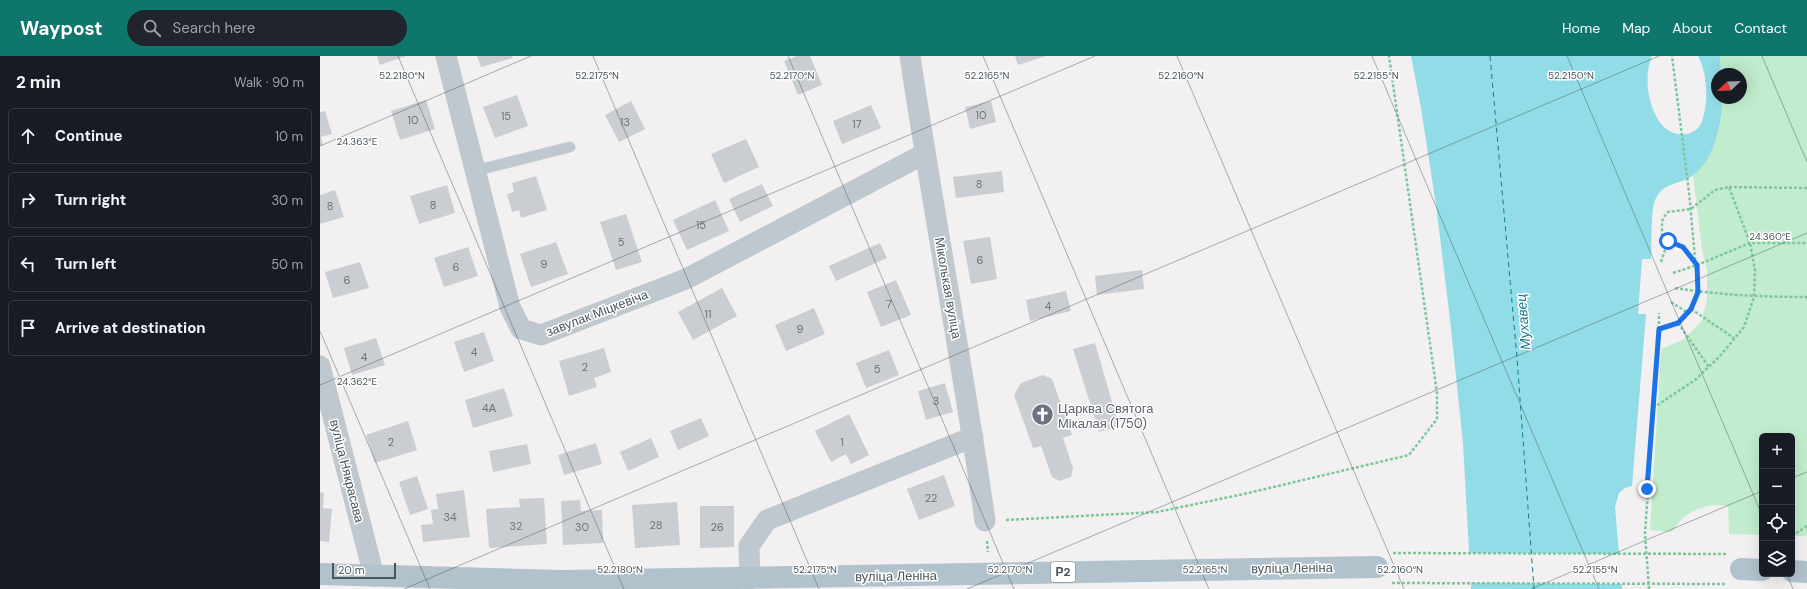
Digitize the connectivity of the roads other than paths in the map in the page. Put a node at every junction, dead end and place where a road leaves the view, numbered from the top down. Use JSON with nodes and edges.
{"nodes":[{"id":1,"x":446,"y":56,"type":"edge"},
{"id":2,"x":910,"y":56,"type":"edge"},
{"id":3,"x":570,"y":147,"type":"dead end"},
{"id":4,"x":924,"y":154,"type":"junction"},
{"id":5,"x":474,"y":171,"type":"junction"},
{"id":6,"x":320,"y":366,"type":"edge"},
{"id":7,"x":973,"y":437,"type":"junction"},
{"id":8,"x":985,"y":521,"type":"road end"},
{"id":9,"x":1384,"y":568,"type":"road end"},
{"id":10,"x":1795,"y":571,"type":"edge"},
{"id":11,"x":1807,"y":572,"type":"edge"},
{"id":12,"x":320,"y":574,"type":"edge"},
{"id":13,"x":374,"y":576,"type":"junction"},
{"id":14,"x":750,"y":579,"type":"junction"}],
"edges":[{"from":1,"to":5,"type":"street","name":"завулак Міцкевіча"},
{"from":2,"to":4,"type":"street","name":"Міколькая вуліца"},
{"from":3,"to":5,"type":"lane"},
{"from":4,"to":5,"type":"street","name":"завулак Міцкевіча"},
{"from":4,"to":7,"type":"street","name":"Міколькая вуліца"},
{"from":6,"to":13,"type":"street","name":"вуліца Някрасава"},
{"from":7,"to":8,"type":"street","name":"Міколькая вуліца"},
{"from":7,"to":14,"type":"street"},
{"from":9,"to":14,"type":"main road","name":"вуліца Леніна","number":"Р2"},
{"from":10,"to":11,"type":"main road"},
{"from":12,"to":13,"type":"main road","name":"вуліца Леніна","number":"Р2"},
{"from":13,"to":14,"type":"main road","name":"вуліца Леніна","number":"Р2"}]}
